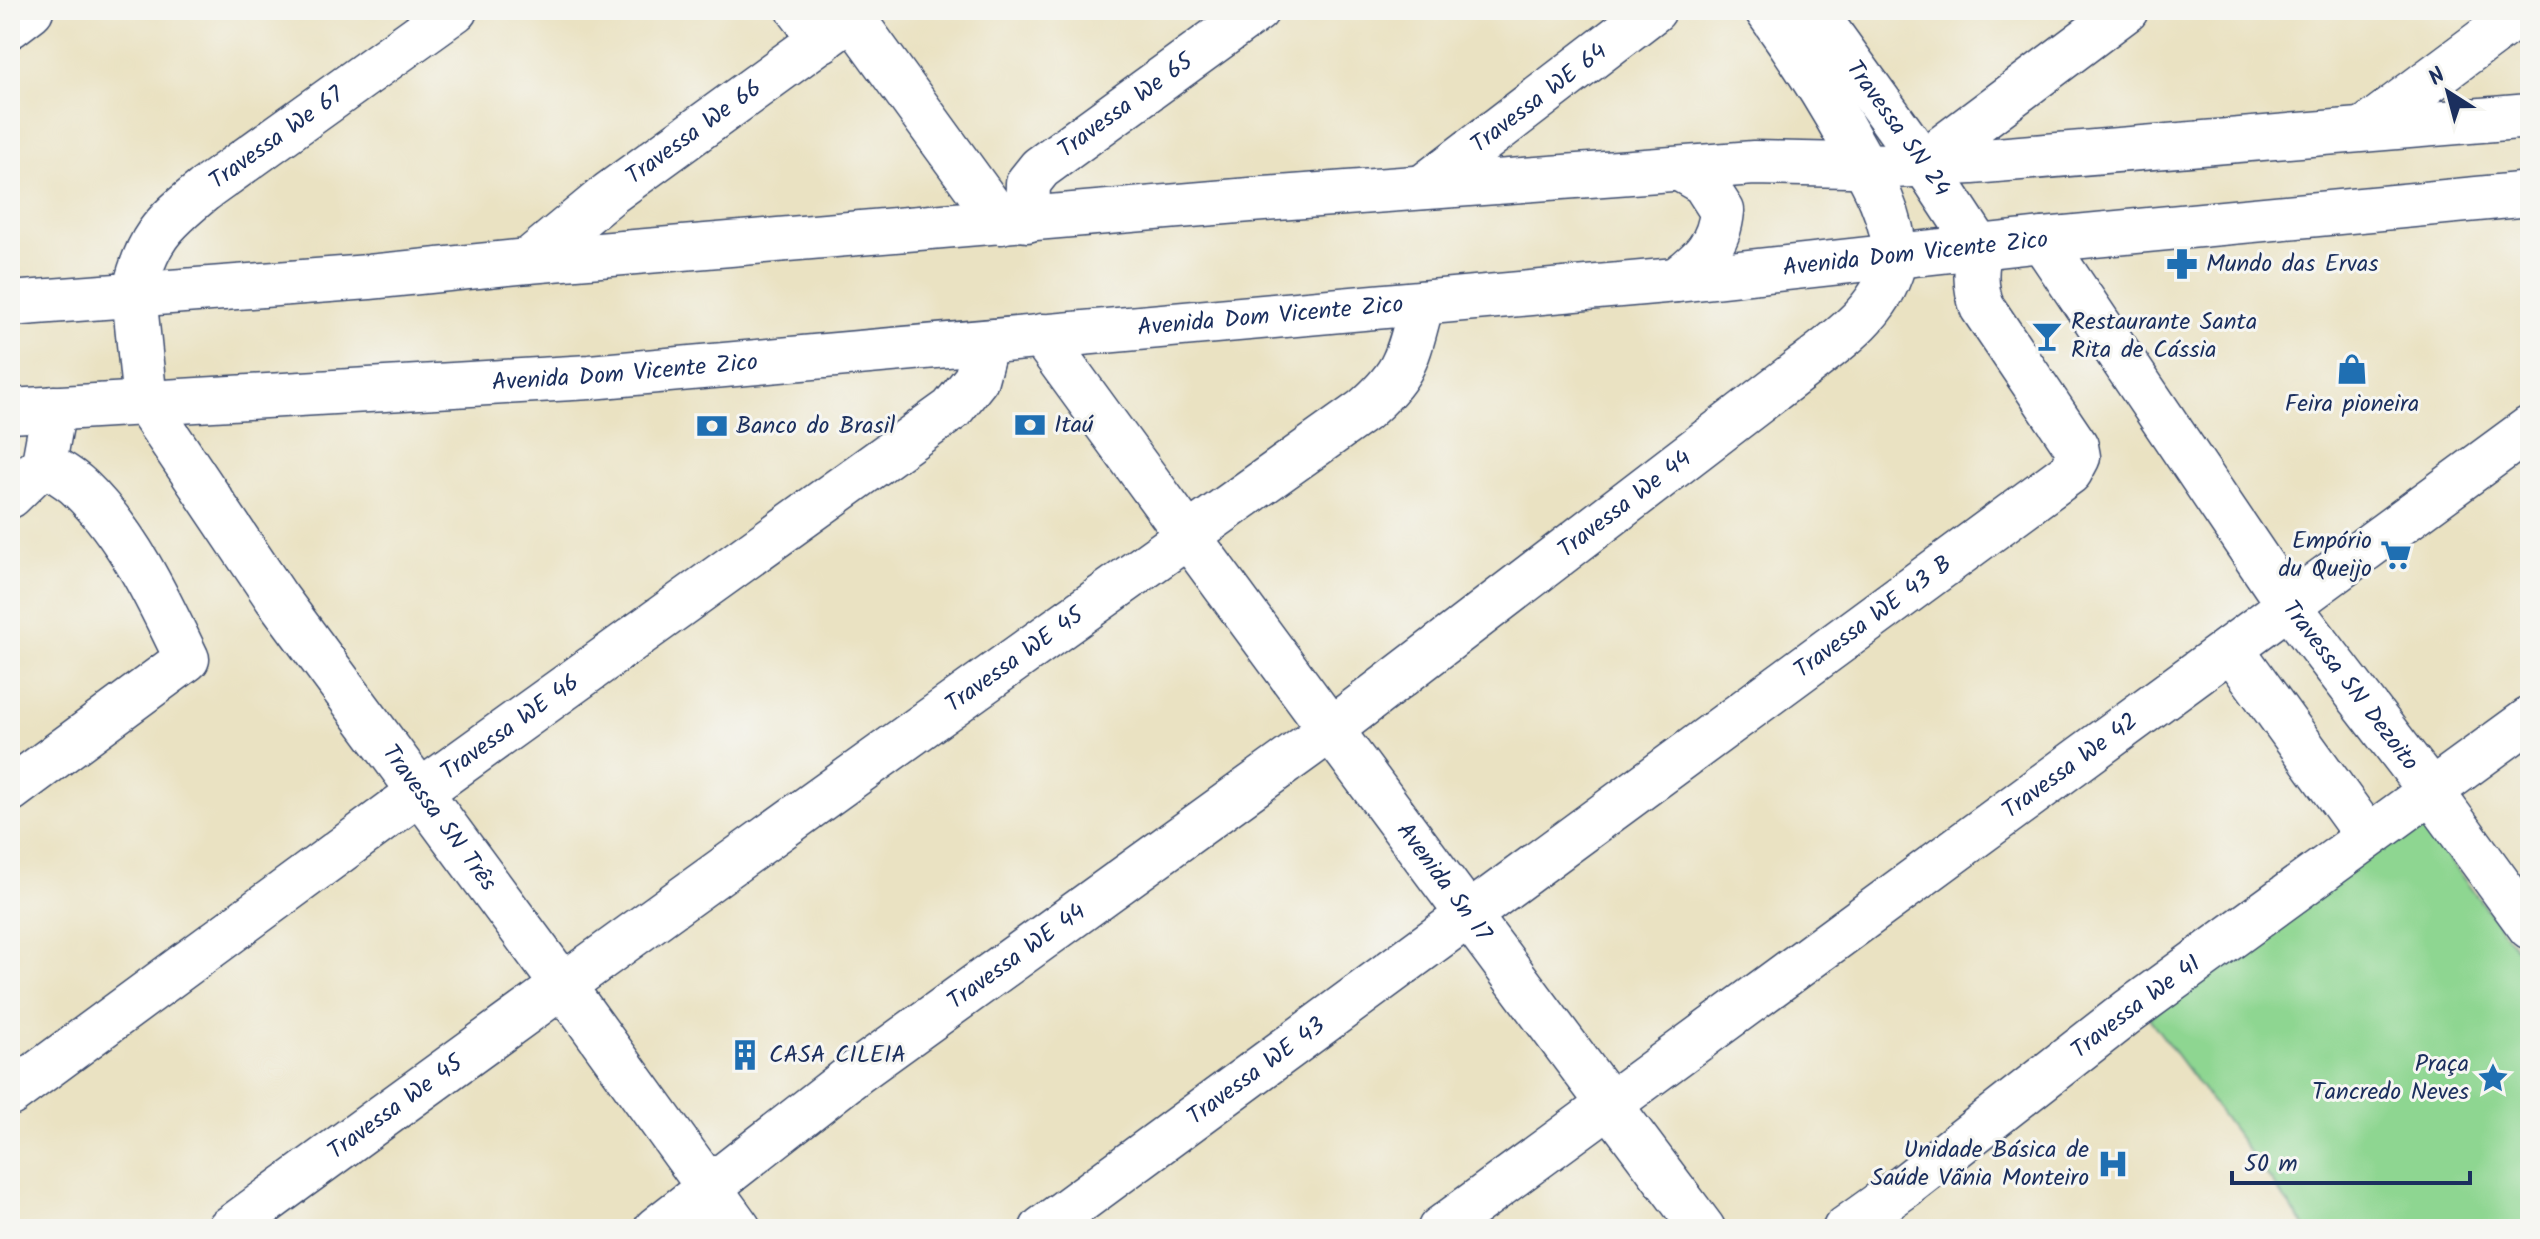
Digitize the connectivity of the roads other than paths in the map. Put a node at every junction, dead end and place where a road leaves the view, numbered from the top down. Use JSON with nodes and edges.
{"nodes":[{"id":1,"x":31,"y":10,"type":"edge"},
{"id":2,"x":455,"y":10,"type":"edge"},
{"id":3,"x":1257,"y":10,"type":"edge"},
{"id":4,"x":1654,"y":10,"type":"edge"},
{"id":5,"x":1767,"y":10,"type":"edge"},
{"id":6,"x":1813,"y":10,"type":"edge"},
{"id":7,"x":2126,"y":10,"type":"edge"},
{"id":8,"x":2524,"y":10,"type":"edge"},
{"id":9,"x":834,"y":19,"type":"edge"},
{"id":10,"x":10,"y":26,"type":"edge"},
{"id":11,"x":2530,"y":116,"type":"edge"},
{"id":12,"x":2366,"y":128,"type":"junction"},
{"id":13,"x":1922,"y":163,"type":"junction"},
{"id":14,"x":1864,"y":165,"type":"junction"},
{"id":15,"x":1680,"y":169,"type":"junction"},
{"id":16,"x":1423,"y":187,"type":"junction"},
{"id":17,"x":2530,"y":194,"type":"edge"},
{"id":18,"x":1014,"y":221,"type":"junction"},
{"id":19,"x":2042,"y":240,"type":"junction"},
{"id":20,"x":1980,"y":248,"type":"junction"},
{"id":21,"x":1895,"y":257,"type":"junction"},
{"id":22,"x":528,"y":261,"type":"junction"},
{"id":23,"x":1676,"y":280,"type":"junction"},
{"id":24,"x":135,"y":303,"type":"junction"},
{"id":25,"x":1422,"y":303,"type":"junction"},
{"id":26,"x":10,"y":304,"type":"edge"},
{"id":27,"x":1042,"y":336,"type":"junction"},
{"id":28,"x":986,"y":342,"type":"junction"},
{"id":29,"x":145,"y":402,"type":"junction"},
{"id":30,"x":54,"y":408,"type":"junction"},
{"id":31,"x":10,"y":411,"type":"edge"},
{"id":32,"x":2530,"y":428,"type":"edge"},
{"id":33,"x":44,"y":463,"type":"junction"},
{"id":34,"x":10,"y":496,"type":"edge"},
{"id":35,"x":1188,"y":533,"type":"junction"},
{"id":36,"x":2289,"y":606,"type":"junction"},
{"id":37,"x":2231,"y":648,"type":"junction"},
{"id":38,"x":2530,"y":719,"type":"edge"},
{"id":39,"x":1330,"y":730,"type":"junction"},
{"id":40,"x":10,"y":790,"type":"edge"},
{"id":41,"x":2431,"y":791,"type":"junction"},
{"id":42,"x":420,"y":792,"type":"junction"},
{"id":43,"x":2367,"y":836,"type":"junction"},
{"id":44,"x":1470,"y":914,"type":"junction"},
{"id":45,"x":2530,"y":927,"type":"edge"},
{"id":46,"x":562,"y":984,"type":"junction"},
{"id":47,"x":10,"y":1094,"type":"edge"},
{"id":48,"x":1610,"y":1105,"type":"junction"},
{"id":49,"x":708,"y":1187,"type":"junction"},
{"id":50,"x":229,"y":1229,"type":"edge"},
{"id":51,"x":656,"y":1229,"type":"edge"},
{"id":52,"x":739,"y":1229,"type":"edge"},
{"id":53,"x":1042,"y":1229,"type":"edge"},
{"id":54,"x":1440,"y":1229,"type":"edge"},
{"id":55,"x":1703,"y":1229,"type":"edge"},
{"id":56,"x":1845,"y":1229,"type":"edge"}],
"edges":[{"from":1,"to":10,"type":"street"},
{"from":2,"to":24,"type":"street","name":"Travessa We 67"},
{"from":3,"to":18,"type":"street","name":"Travessa We 65"},
{"from":4,"to":16,"type":"street","name":"Travessa WE 64"},
{"from":5,"to":14,"type":"street","name":"Travessa SN 24"},
{"from":6,"to":13,"type":"street","name":"Travessa SN 24"},
{"from":7,"to":13,"type":"street"},
{"from":8,"to":12,"type":"street"},
{"from":9,"to":18,"type":"street"},
{"from":9,"to":22,"type":"street","name":"Travessa We 66"},
{"from":11,"to":12,"type":"street"},
{"from":12,"to":13,"type":"street"},
{"from":13,"to":14,"type":"street"},
{"from":13,"to":20,"type":"street","name":"Travessa SN 24"},
{"from":14,"to":15,"type":"street"},
{"from":14,"to":21,"type":"street","name":"Travessa SN 24"},
{"from":15,"to":16,"type":"street"},
{"from":15,"to":23,"type":"street"},
{"from":16,"to":18,"type":"street"},
{"from":17,"to":19,"type":"street","name":"Avenida Dom Vicente Zico"},
{"from":18,"to":22,"type":"street"},
{"from":19,"to":20,"type":"street","name":"Avenida Dom Vicente Zico"},
{"from":19,"to":36,"type":"street","name":"Travessa SN Dezoito"},
{"from":20,"to":21,"type":"street","name":"Avenida Dom Vicente Zico"},
{"from":20,"to":44,"type":"street","name":"Travessa WE 43 B"},
{"from":21,"to":23,"type":"street","name":"Avenida Dom Vicente Zico"},
{"from":21,"to":39,"type":"street","name":"Travessa We 44"},
{"from":22,"to":24,"type":"street"},
{"from":23,"to":25,"type":"street","name":"Avenida Dom Vicente Zico"},
{"from":24,"to":26,"type":"street"},
{"from":24,"to":29,"type":"street"},
{"from":25,"to":27,"type":"street","name":"Avenida Dom Vicente Zico"},
{"from":25,"to":35,"type":"street","name":"Travessa WE 45"},
{"from":27,"to":28,"type":"street","name":"Avenida Dom Vicente Zico"},
{"from":27,"to":35,"type":"street","name":"Avenida Sn 17"},
{"from":28,"to":29,"type":"street","name":"Avenida Dom Vicente Zico"},
{"from":28,"to":42,"type":"street","name":"Travessa WE 46"},
{"from":29,"to":30,"type":"street","name":"Avenida Dom Vicente Zico"},
{"from":29,"to":42,"type":"street","name":"Travessa SN Três"},
{"from":30,"to":31,"type":"street","name":"Avenida Dom Vicente Zico"},
{"from":30,"to":33,"type":"street"},
{"from":32,"to":36,"type":"street","name":"Travessa We 42"},
{"from":33,"to":34,"type":"street"},
{"from":33,"to":40,"type":"street"},
{"from":35,"to":39,"type":"street","name":"Avenida Sn 17"},
{"from":35,"to":46,"type":"street","name":"Travessa WE 45"},
{"from":36,"to":37,"type":"street","name":"Travessa We 42"},
{"from":36,"to":41,"type":"street","name":"Travessa SN Dezoito"},
{"from":37,"to":43,"type":"street"},
{"from":37,"to":48,"type":"street","name":"Travessa We 42"},
{"from":38,"to":41,"type":"street"},
{"from":39,"to":44,"type":"street","name":"Avenida Sn 17"},
{"from":39,"to":49,"type":"street","name":"Travessa WE 44"},
{"from":41,"to":43,"type":"street","name":"Travessa We 41"},
{"from":41,"to":45,"type":"street","name":"Travessa SN Dezoito"},
{"from":42,"to":46,"type":"street","name":"Travessa SN Três"},
{"from":42,"to":47,"type":"street","name":"Travessa WE 46"},
{"from":43,"to":56,"type":"street","name":"Travessa We 41"},
{"from":44,"to":48,"type":"street","name":"Avenida Sn 17"},
{"from":44,"to":53,"type":"street","name":"Travessa WE 43"},
{"from":46,"to":49,"type":"street","name":"Travessa SN Três"},
{"from":46,"to":50,"type":"street","name":"Travessa We 45"},
{"from":48,"to":54,"type":"street"},
{"from":48,"to":55,"type":"street","name":"Avenida Sn 17"},
{"from":49,"to":51,"type":"street"},
{"from":49,"to":52,"type":"street","name":"Travessa SN Três"}]}
